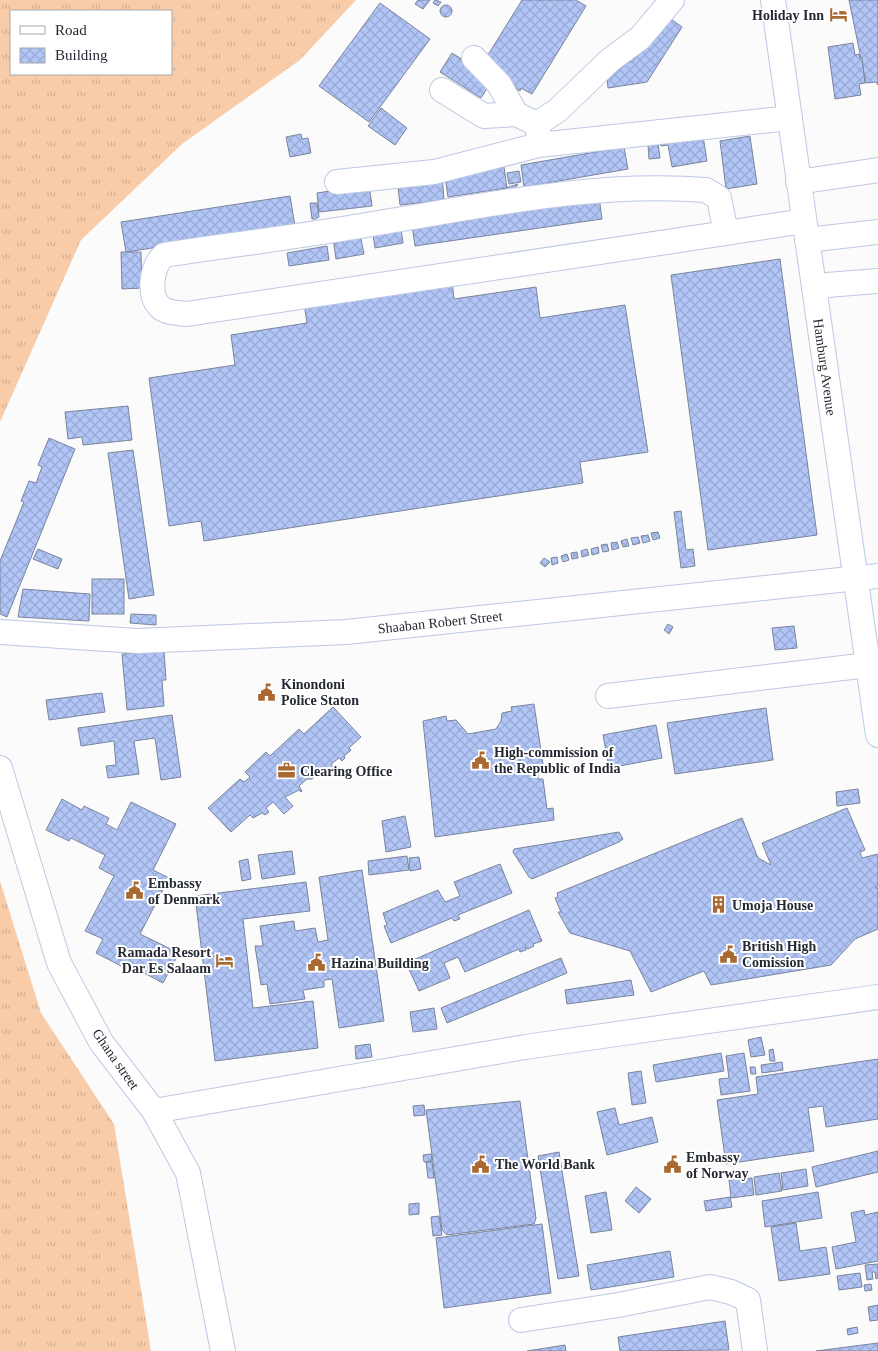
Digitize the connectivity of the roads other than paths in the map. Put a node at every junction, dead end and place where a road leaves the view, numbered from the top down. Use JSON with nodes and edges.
{"nodes":[{"id":1,"x":672,"y":0,"type":"edge"},
{"id":2,"x":773,"y":0,"type":"edge"},
{"id":3,"x":474,"y":58,"type":"dead end"},
{"id":4,"x":442,"y":90,"type":"dead end"},
{"id":5,"x":790,"y":118,"type":"junction"},
{"id":6,"x":531,"y":128,"type":"junction"},
{"id":7,"x":878,"y":170,"type":"edge"},
{"id":8,"x":337,"y":182,"type":"dead end"},
{"id":9,"x":798,"y":182,"type":"junction"},
{"id":10,"x":806,"y":230,"type":"junction"},
{"id":11,"x":878,"y":232,"type":"edge"},
{"id":12,"x":726,"y":233,"type":"junction"},
{"id":13,"x":878,"y":281,"type":"edge"},
{"id":14,"x":814,"y":286,"type":"junction"},
{"id":15,"x":867,"y":577,"type":"edge"},
{"id":16,"x":0,"y":632,"type":"edge"},
{"id":17,"x":868,"y":665,"type":"junction"},
{"id":18,"x":608,"y":696,"type":"dead end"},
{"id":19,"x":878,"y":735,"type":"edge"},
{"id":20,"x":0,"y":768,"type":"edge"},
{"id":21,"x":878,"y":997,"type":"edge"},
{"id":22,"x":154,"y":1111,"type":"junction"},
{"id":23,"x":521,"y":1320,"type":"dead end"},
{"id":24,"x":222,"y":1351,"type":"edge"},
{"id":25,"x":756,"y":1351,"type":"edge"}],
"edges":[{"from":1,"to":6,"type":"street"},
{"from":2,"to":5,"type":"street","name":"Hamburg Avenue"},
{"from":3,"to":6,"type":"street"},
{"from":4,"to":6,"type":"street"},
{"from":5,"to":6,"type":"street"},
{"from":5,"to":9,"type":"street","name":"Hamburg Avenue"},
{"from":6,"to":8,"type":"street"},
{"from":7,"to":9,"type":"street"},
{"from":9,"to":10,"type":"street","name":"Hamburg Avenue"},
{"from":10,"to":11,"type":"street"},
{"from":10,"to":12,"type":"street"},
{"from":10,"to":14,"type":"street","name":"Hamburg Avenue"},
{"from":12,"to":12,"type":"street"},
{"from":13,"to":14,"type":"street"},
{"from":14,"to":15,"type":"street","name":"Hamburg Avenue"},
{"from":15,"to":16,"type":"street","name":"Shaaban Robert Street"},
{"from":15,"to":17,"type":"street","name":"Hamburg Avenue"},
{"from":17,"to":18,"type":"street"},
{"from":17,"to":19,"type":"street","name":"Hamburg Avenue"},
{"from":20,"to":22,"type":"street","name":"Ghana street"},
{"from":21,"to":22,"type":"street"},
{"from":22,"to":24,"type":"street","name":"Ghana street"},
{"from":23,"to":25,"type":"street"}]}
